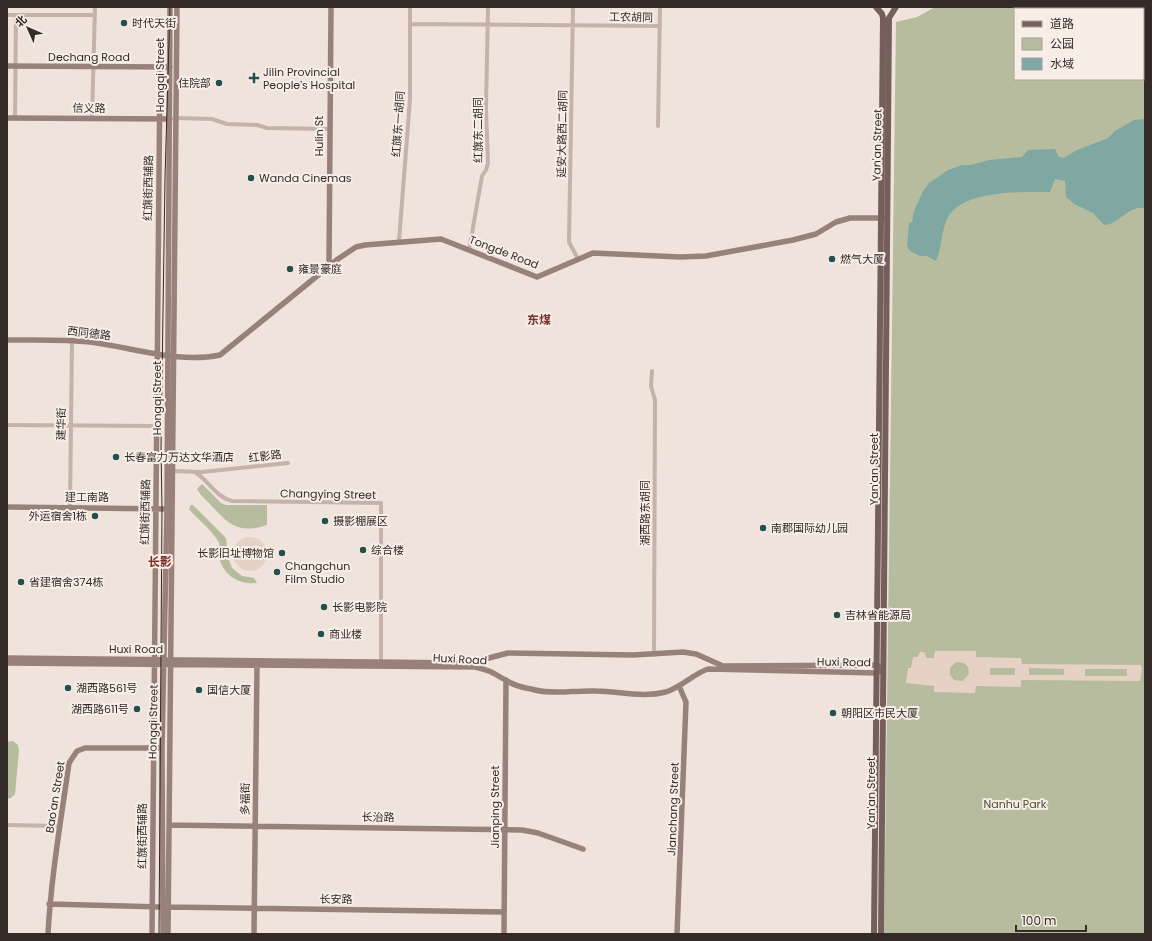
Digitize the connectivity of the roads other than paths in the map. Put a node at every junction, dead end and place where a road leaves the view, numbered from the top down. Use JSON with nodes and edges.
{"nodes":[{"id":1,"x":95,"y":7,"type":"edge"},
{"id":2,"x":170,"y":7,"type":"edge"},
{"id":3,"x":177,"y":7,"type":"edge"},
{"id":4,"x":331,"y":7,"type":"edge"},
{"id":5,"x":410,"y":7,"type":"edge"},
{"id":6,"x":488,"y":7,"type":"edge"},
{"id":7,"x":573,"y":7,"type":"edge"},
{"id":8,"x":660,"y":7,"type":"edge"},
{"id":9,"x":876,"y":7,"type":"edge"},
{"id":10,"x":896,"y":7,"type":"edge"},
{"id":11,"x":7,"y":15,"type":"edge"},
{"id":12,"x":16,"y":15,"type":"junction"},
{"id":13,"x":95,"y":15,"type":"junction"},
{"id":14,"x":410,"y":24,"type":"junction"},
{"id":15,"x":488,"y":25,"type":"junction"},
{"id":16,"x":573,"y":26,"type":"junction"},
{"id":17,"x":660,"y":26,"type":"junction"},
{"id":18,"x":7,"y":66,"type":"edge"},
{"id":19,"x":15,"y":66,"type":"junction"},
{"id":20,"x":170,"y":66,"type":"junction"},
{"id":21,"x":93,"y":67,"type":"junction"},
{"id":22,"x":160,"y":67,"type":"junction"},
{"id":23,"x":7,"y":118,"type":"edge"},
{"id":24,"x":15,"y":118,"type":"junction"},
{"id":25,"x":92,"y":118,"type":"junction"},
{"id":26,"x":159,"y":119,"type":"junction"},
{"id":27,"x":173,"y":119,"type":"junction"},
{"id":28,"x":658,"y":126,"type":"dead end"},
{"id":29,"x":330,"y":129,"type":"junction"},
{"id":30,"x":884,"y":218,"type":"junction"},
{"id":31,"x":399,"y":241,"type":"junction"},
{"id":32,"x":469,"y":250,"type":"junction"},
{"id":33,"x":578,"y":259,"type":"junction"},
{"id":34,"x":329,"y":266,"type":"junction"},
{"id":35,"x":7,"y":340,"type":"edge"},
{"id":36,"x":72,"y":340,"type":"junction"},
{"id":37,"x":157,"y":354,"type":"junction"},
{"id":38,"x":167,"y":354,"type":"junction"},
{"id":39,"x":174,"y":355,"type":"junction"},
{"id":40,"x":652,"y":371,"type":"dead end"},
{"id":41,"x":7,"y":425,"type":"edge"},
{"id":42,"x":70,"y":426,"type":"junction"},
{"id":43,"x":157,"y":426,"type":"junction"},
{"id":44,"x":288,"y":463,"type":"dead end"},
{"id":45,"x":172,"y":471,"type":"junction"},
{"id":46,"x":195,"y":472,"type":"junction"},
{"id":47,"x":7,"y":507,"type":"edge"},
{"id":48,"x":70,"y":507,"type":"junction"},
{"id":49,"x":155,"y":508,"type":"junction"},
{"id":50,"x":167,"y":509,"type":"junction"},
{"id":51,"x":654,"y":654,"type":"junction"},
{"id":52,"x":7,"y":658,"type":"edge"},
{"id":53,"x":154,"y":662,"type":"junction"},
{"id":54,"x":167,"y":662,"type":"junction"},
{"id":55,"x":7,"y":663,"type":"edge"},
{"id":56,"x":381,"y":664,"type":"junction"},
{"id":57,"x":257,"y":665,"type":"junction"},
{"id":58,"x":877,"y":665,"type":"junction"},
{"id":59,"x":880,"y":671,"type":"junction"},
{"id":60,"x":506,"y":680,"type":"junction"},
{"id":61,"x":679,"y":686,"type":"junction"},
{"id":62,"x":153,"y":748,"type":"junction"},
{"id":63,"x":162,"y":748,"type":"junction"},
{"id":64,"x":7,"y":825,"type":"edge"},
{"id":65,"x":169,"y":825,"type":"junction"},
{"id":66,"x":60,"y":826,"type":"junction"},
{"id":67,"x":255,"y":826,"type":"junction"},
{"id":68,"x":505,"y":829,"type":"junction"},
{"id":69,"x":584,"y":849,"type":"dead end"},
{"id":70,"x":49,"y":904,"type":"junction"},
{"id":71,"x":152,"y":907,"type":"junction"},
{"id":72,"x":165,"y":907,"type":"junction"},
{"id":73,"x":254,"y":907,"type":"junction"},
{"id":74,"x":504,"y":912,"type":"junction"},
{"id":75,"x":48,"y":934,"type":"edge"},
{"id":76,"x":152,"y":934,"type":"edge"},
{"id":77,"x":163,"y":934,"type":"edge"},
{"id":78,"x":168,"y":934,"type":"edge"},
{"id":79,"x":254,"y":934,"type":"edge"},
{"id":80,"x":504,"y":934,"type":"edge"},
{"id":81,"x":677,"y":934,"type":"edge"},
{"id":82,"x":874,"y":934,"type":"edge"},
{"id":83,"x":880,"y":934,"type":"edge"}],
"edges":[{"from":1,"to":13,"type":"street"},
{"from":2,"to":20,"type":"street","name":"Hongqi Street"},
{"from":3,"to":27,"type":"street","name":"Hongqi Street"},
{"from":4,"to":29,"type":"street","name":"Hulin St"},
{"from":5,"to":14,"type":"street","name":"红旗东一胡同"},
{"from":6,"to":15,"type":"street","name":"红旗东二胡同"},
{"from":7,"to":16,"type":"street","name":"延安大路西二胡同"},
{"from":8,"to":17,"type":"street"},
{"from":9,"to":30,"type":"main road","name":"Yan'an Street"},
{"from":10,"to":30,"type":"main road","name":"Yan'an Street"},
{"from":11,"to":12,"type":"street"},
{"from":12,"to":13,"type":"street"},
{"from":12,"to":19,"type":"street"},
{"from":13,"to":21,"type":"street"},
{"from":14,"to":15,"type":"street","name":"工农胡同"},
{"from":14,"to":31,"type":"street","name":"红旗东一胡同"},
{"from":15,"to":16,"type":"street","name":"工农胡同"},
{"from":15,"to":32,"type":"street","name":"红旗东二胡同"},
{"from":16,"to":17,"type":"street","name":"工农胡同"},
{"from":16,"to":33,"type":"street","name":"延安大路西二胡同"},
{"from":17,"to":28,"type":"street"},
{"from":18,"to":19,"type":"street","name":"Dechang Road"},
{"from":19,"to":21,"type":"street","name":"Dechang Road"},
{"from":19,"to":24,"type":"street"},
{"from":20,"to":22,"type":"street","name":"Dechang Road"},
{"from":20,"to":27,"type":"street","name":"Hongqi Street"},
{"from":21,"to":22,"type":"street","name":"Dechang Road"},
{"from":21,"to":25,"type":"street"},
{"from":22,"to":26,"type":"street","name":"红旗街西辅路"},
{"from":23,"to":24,"type":"street","name":"信义路"},
{"from":24,"to":25,"type":"street","name":"信义路"},
{"from":25,"to":26,"type":"street","name":"信义路"},
{"from":26,"to":27,"type":"street","name":"信义路"},
{"from":26,"to":37,"type":"street","name":"红旗街西辅路"},
{"from":27,"to":29,"type":"street","name":"信义路"},
{"from":27,"to":38,"type":"street","name":"Hongqi Street"},
{"from":27,"to":39,"type":"street","name":"Hongqi Street"},
{"from":29,"to":34,"type":"street","name":"Hulin St"},
{"from":30,"to":33,"type":"street","name":"Tongde Road"},
{"from":30,"to":58,"type":"main road","name":"Yan'an Street"},
{"from":30,"to":59,"type":"main road","name":"Yan'an Street"},
{"from":31,"to":32,"type":"street","name":"Tongde Road"},
{"from":31,"to":34,"type":"street","name":"Tongde Road"},
{"from":32,"to":33,"type":"street","name":"Tongde Road"},
{"from":34,"to":39,"type":"street","name":"Tongde Road"},
{"from":35,"to":36,"type":"street","name":"西同德路"},
{"from":36,"to":37,"type":"street","name":"西同德路"},
{"from":36,"to":42,"type":"street","name":"建华街"},
{"from":37,"to":38,"type":"street","name":"西同德路"},
{"from":37,"to":43,"type":"street","name":"红旗街西辅路"},
{"from":38,"to":39,"type":"street","name":"Tongde Road"},
{"from":38,"to":50,"type":"street","name":"Hongqi Street"},
{"from":39,"to":45,"type":"street","name":"Hongqi Street"},
{"from":40,"to":51,"type":"street","name":"湖西路东胡同"},
{"from":41,"to":42,"type":"street"},
{"from":42,"to":43,"type":"street"},
{"from":42,"to":48,"type":"street","name":"建华街"},
{"from":43,"to":49,"type":"street","name":"红旗街西辅路"},
{"from":44,"to":46,"type":"street","name":"红影路"},
{"from":45,"to":46,"type":"street","name":"红影路"},
{"from":45,"to":54,"type":"street","name":"Hongqi Street"},
{"from":46,"to":56,"type":"street","name":"Changying Street"},
{"from":47,"to":48,"type":"street","name":"建工南路"},
{"from":48,"to":49,"type":"street","name":"建工南路"},
{"from":49,"to":50,"type":"street","name":"建工南路"},
{"from":49,"to":53,"type":"street","name":"红旗街西辅路"},
{"from":50,"to":54,"type":"street","name":"Hongqi Street"},
{"from":51,"to":56,"type":"street","name":"Huxi Road"},
{"from":51,"to":58,"type":"street","name":"Huxi Road"},
{"from":52,"to":53,"type":"street","name":"Huxi Road"},
{"from":53,"to":54,"type":"street","name":"Huxi Road"},
{"from":53,"to":55,"type":"street","name":"Huxi Road"},
{"from":53,"to":62,"type":"street","name":"红旗街西辅路"},
{"from":54,"to":56,"type":"street","name":"Huxi Road"},
{"from":54,"to":57,"type":"street","name":"Huxi Road"},
{"from":54,"to":63,"type":"street","name":"Hongqi Street"},
{"from":54,"to":65,"type":"street","name":"Hongqi Street"},
{"from":56,"to":57,"type":"street","name":"Huxi Road"},
{"from":56,"to":60,"type":"street","name":"Huxi Road"},
{"from":57,"to":67,"type":"street","name":"多福街"},
{"from":58,"to":59,"type":"main road","name":"Yan'an Street"},
{"from":59,"to":61,"type":"street","name":"Huxi Road"},
{"from":59,"to":82,"type":"main road","name":"Yan'an Street"},
{"from":59,"to":83,"type":"main road","name":"Yan'an Street"},
{"from":60,"to":61,"type":"street","name":"Huxi Road"},
{"from":60,"to":68,"type":"street","name":"Jianping Street"},
{"from":61,"to":81,"type":"street","name":"Jianchang Street"},
{"from":62,"to":63,"type":"street","name":"Bao'an Street"},
{"from":62,"to":66,"type":"street","name":"Bao'an Street"},
{"from":62,"to":71,"type":"street","name":"红旗街西辅路"},
{"from":63,"to":72,"type":"street","name":"Hongqi Street"},
{"from":64,"to":66,"type":"street"},
{"from":65,"to":67,"type":"street","name":"长治路"},
{"from":65,"to":72,"type":"street","name":"Hongqi Street"},
{"from":66,"to":70,"type":"street","name":"Bao'an Street"},
{"from":67,"to":68,"type":"street","name":"长治路"},
{"from":67,"to":73,"type":"street","name":"多福街"},
{"from":68,"to":69,"type":"street","name":"长治路"},
{"from":68,"to":74,"type":"street","name":"Jianping Street"},
{"from":70,"to":71,"type":"street","name":"长安路"},
{"from":70,"to":75,"type":"street","name":"Bao'an Street"},
{"from":71,"to":72,"type":"street","name":"长安路"},
{"from":71,"to":76,"type":"street","name":"红旗街西辅路"},
{"from":72,"to":73,"type":"street","name":"长安路"},
{"from":72,"to":77,"type":"street","name":"Hongqi Street"},
{"from":72,"to":78,"type":"street","name":"Hongqi Street"},
{"from":73,"to":74,"type":"street","name":"长安路"},
{"from":73,"to":79,"type":"street","name":"多福街"},
{"from":74,"to":80,"type":"street","name":"Jianping Street"}]}
